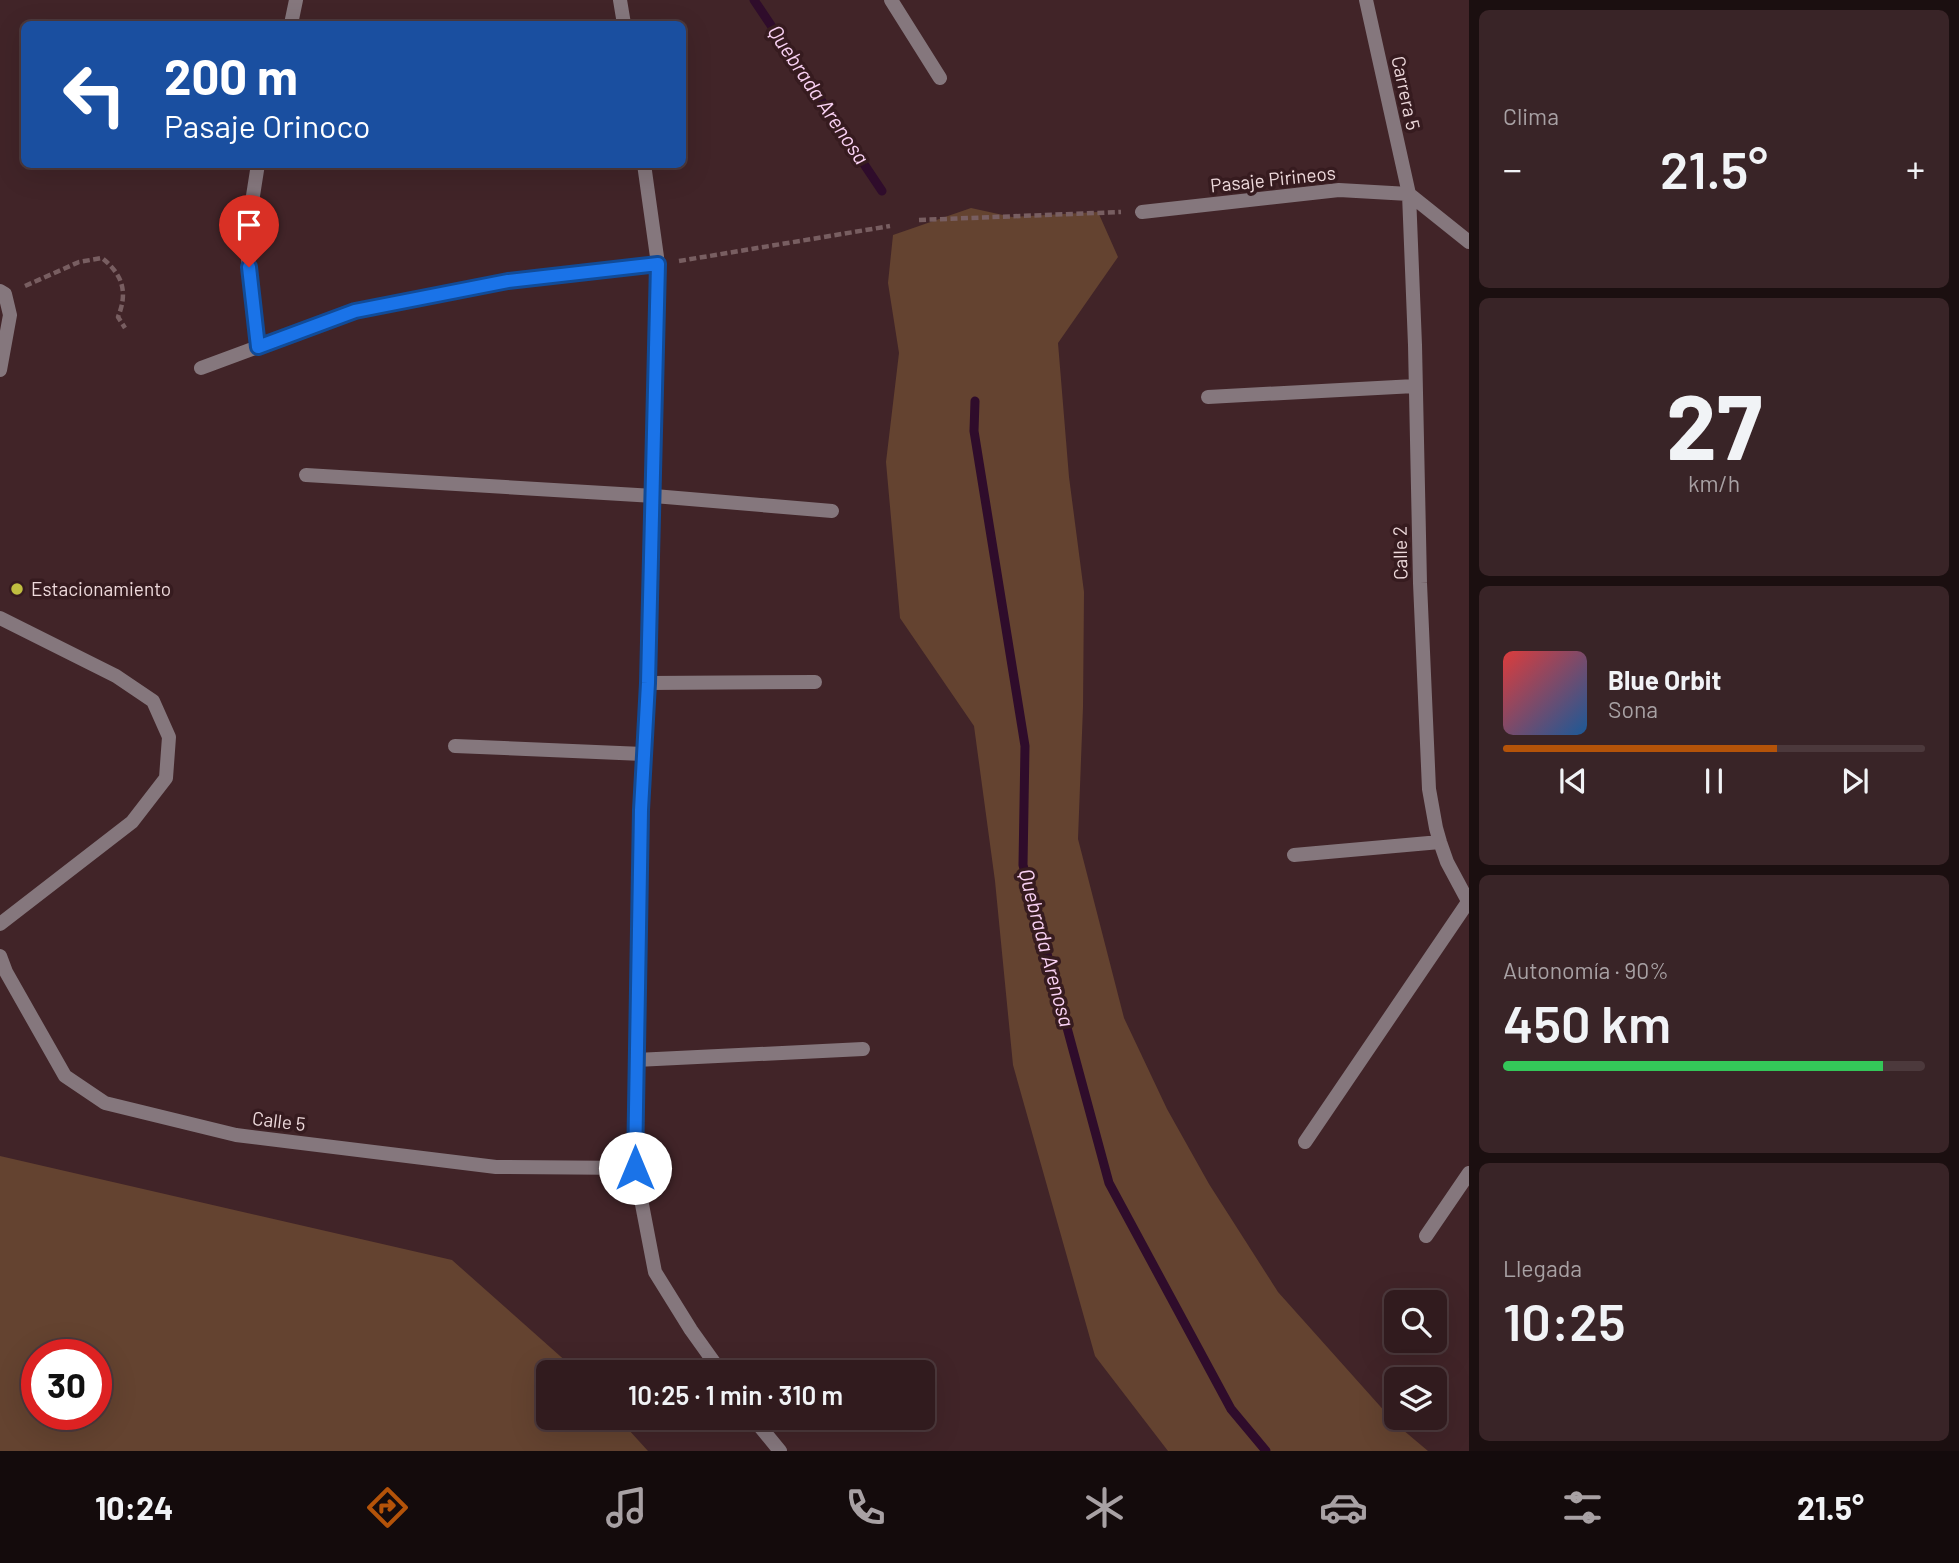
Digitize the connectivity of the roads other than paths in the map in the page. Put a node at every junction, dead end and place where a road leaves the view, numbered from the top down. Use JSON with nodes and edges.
{"nodes":[{"id":1,"x":296,"y":0,"type":"edge"},
{"id":2,"x":620,"y":0,"type":"edge"},
{"id":3,"x":891,"y":0,"type":"edge"},
{"id":4,"x":1366,"y":0,"type":"edge"},
{"id":5,"x":292,"y":21,"type":"edge"},
{"id":6,"x":624,"y":21,"type":"edge"},
{"id":7,"x":940,"y":78,"type":"dead end"},
{"id":8,"x":257,"y":168,"type":"edge"},
{"id":9,"x":644,"y":168,"type":"edge"},
{"id":10,"x":1409,"y":194,"type":"junction"},
{"id":11,"x":1142,"y":212,"type":"road end"},
{"id":12,"x":1469,"y":242,"type":"edge"},
{"id":13,"x":658,"y":264,"type":"junction"},
{"id":14,"x":3,"y":292,"type":"edge"},
{"id":15,"x":258,"y":347,"type":"junction"},
{"id":16,"x":201,"y":368,"type":"dead end"},
{"id":17,"x":0,"y":370,"type":"edge"},
{"id":18,"x":1415,"y":386,"type":"junction"},
{"id":19,"x":1208,"y":397,"type":"dead end"},
{"id":20,"x":306,"y":475,"type":"dead end"},
{"id":21,"x":654,"y":496,"type":"junction"},
{"id":22,"x":832,"y":511,"type":"dead end"},
{"id":23,"x":0,"y":618,"type":"edge"},
{"id":24,"x":815,"y":682,"type":"dead end"},
{"id":25,"x":648,"y":683,"type":"junction"},
{"id":26,"x":455,"y":746,"type":"dead end"},
{"id":27,"x":643,"y":754,"type":"junction"},
{"id":28,"x":1440,"y":842,"type":"junction"},
{"id":29,"x":1294,"y":855,"type":"dead end"},
{"id":30,"x":1469,"y":902,"type":"edge"},
{"id":31,"x":0,"y":924,"type":"edge"},
{"id":32,"x":0,"y":956,"type":"edge"},
{"id":33,"x":863,"y":1049,"type":"dead end"},
{"id":34,"x":636,"y":1060,"type":"junction"},
{"id":35,"x":1305,"y":1142,"type":"dead end"},
{"id":36,"x":635,"y":1168,"type":"junction"},
{"id":37,"x":1469,"y":1173,"type":"edge"},
{"id":38,"x":1426,"y":1236,"type":"dead end"},
{"id":39,"x":712,"y":1360,"type":"edge"},
{"id":40,"x":763,"y":1430,"type":"edge"},
{"id":41,"x":780,"y":1451,"type":"edge"}],
"edges":[{"from":1,"to":5,"type":"street"},
{"from":2,"to":6,"type":"street"},
{"from":3,"to":7,"type":"street"},
{"from":4,"to":10,"type":"street","name":"Carrera 5"},
{"from":8,"to":15,"type":"street"},
{"from":9,"to":13,"type":"street"},
{"from":10,"to":11,"type":"street","name":"Pasaje Pirineos"},
{"from":10,"to":12,"type":"street"},
{"from":10,"to":18,"type":"street","name":"Calle 2"},
{"from":13,"to":15,"type":"street"},
{"from":13,"to":21,"type":"street"},
{"from":14,"to":17,"type":"street"},
{"from":15,"to":16,"type":"street"},
{"from":18,"to":19,"type":"street"},
{"from":18,"to":28,"type":"street","name":"Calle 2"},
{"from":20,"to":21,"type":"street"},
{"from":21,"to":22,"type":"street"},
{"from":21,"to":25,"type":"street"},
{"from":23,"to":31,"type":"street"},
{"from":24,"to":25,"type":"street"},
{"from":25,"to":27,"type":"street"},
{"from":26,"to":27,"type":"street"},
{"from":27,"to":34,"type":"street"},
{"from":28,"to":29,"type":"street"},
{"from":28,"to":30,"type":"street","name":"Calle 2"},
{"from":30,"to":35,"type":"street"},
{"from":32,"to":36,"type":"street","name":"Calle 5"},
{"from":33,"to":34,"type":"street"},
{"from":34,"to":36,"type":"street"},
{"from":36,"to":39,"type":"street"},
{"from":37,"to":38,"type":"street"},
{"from":40,"to":41,"type":"street"}]}
